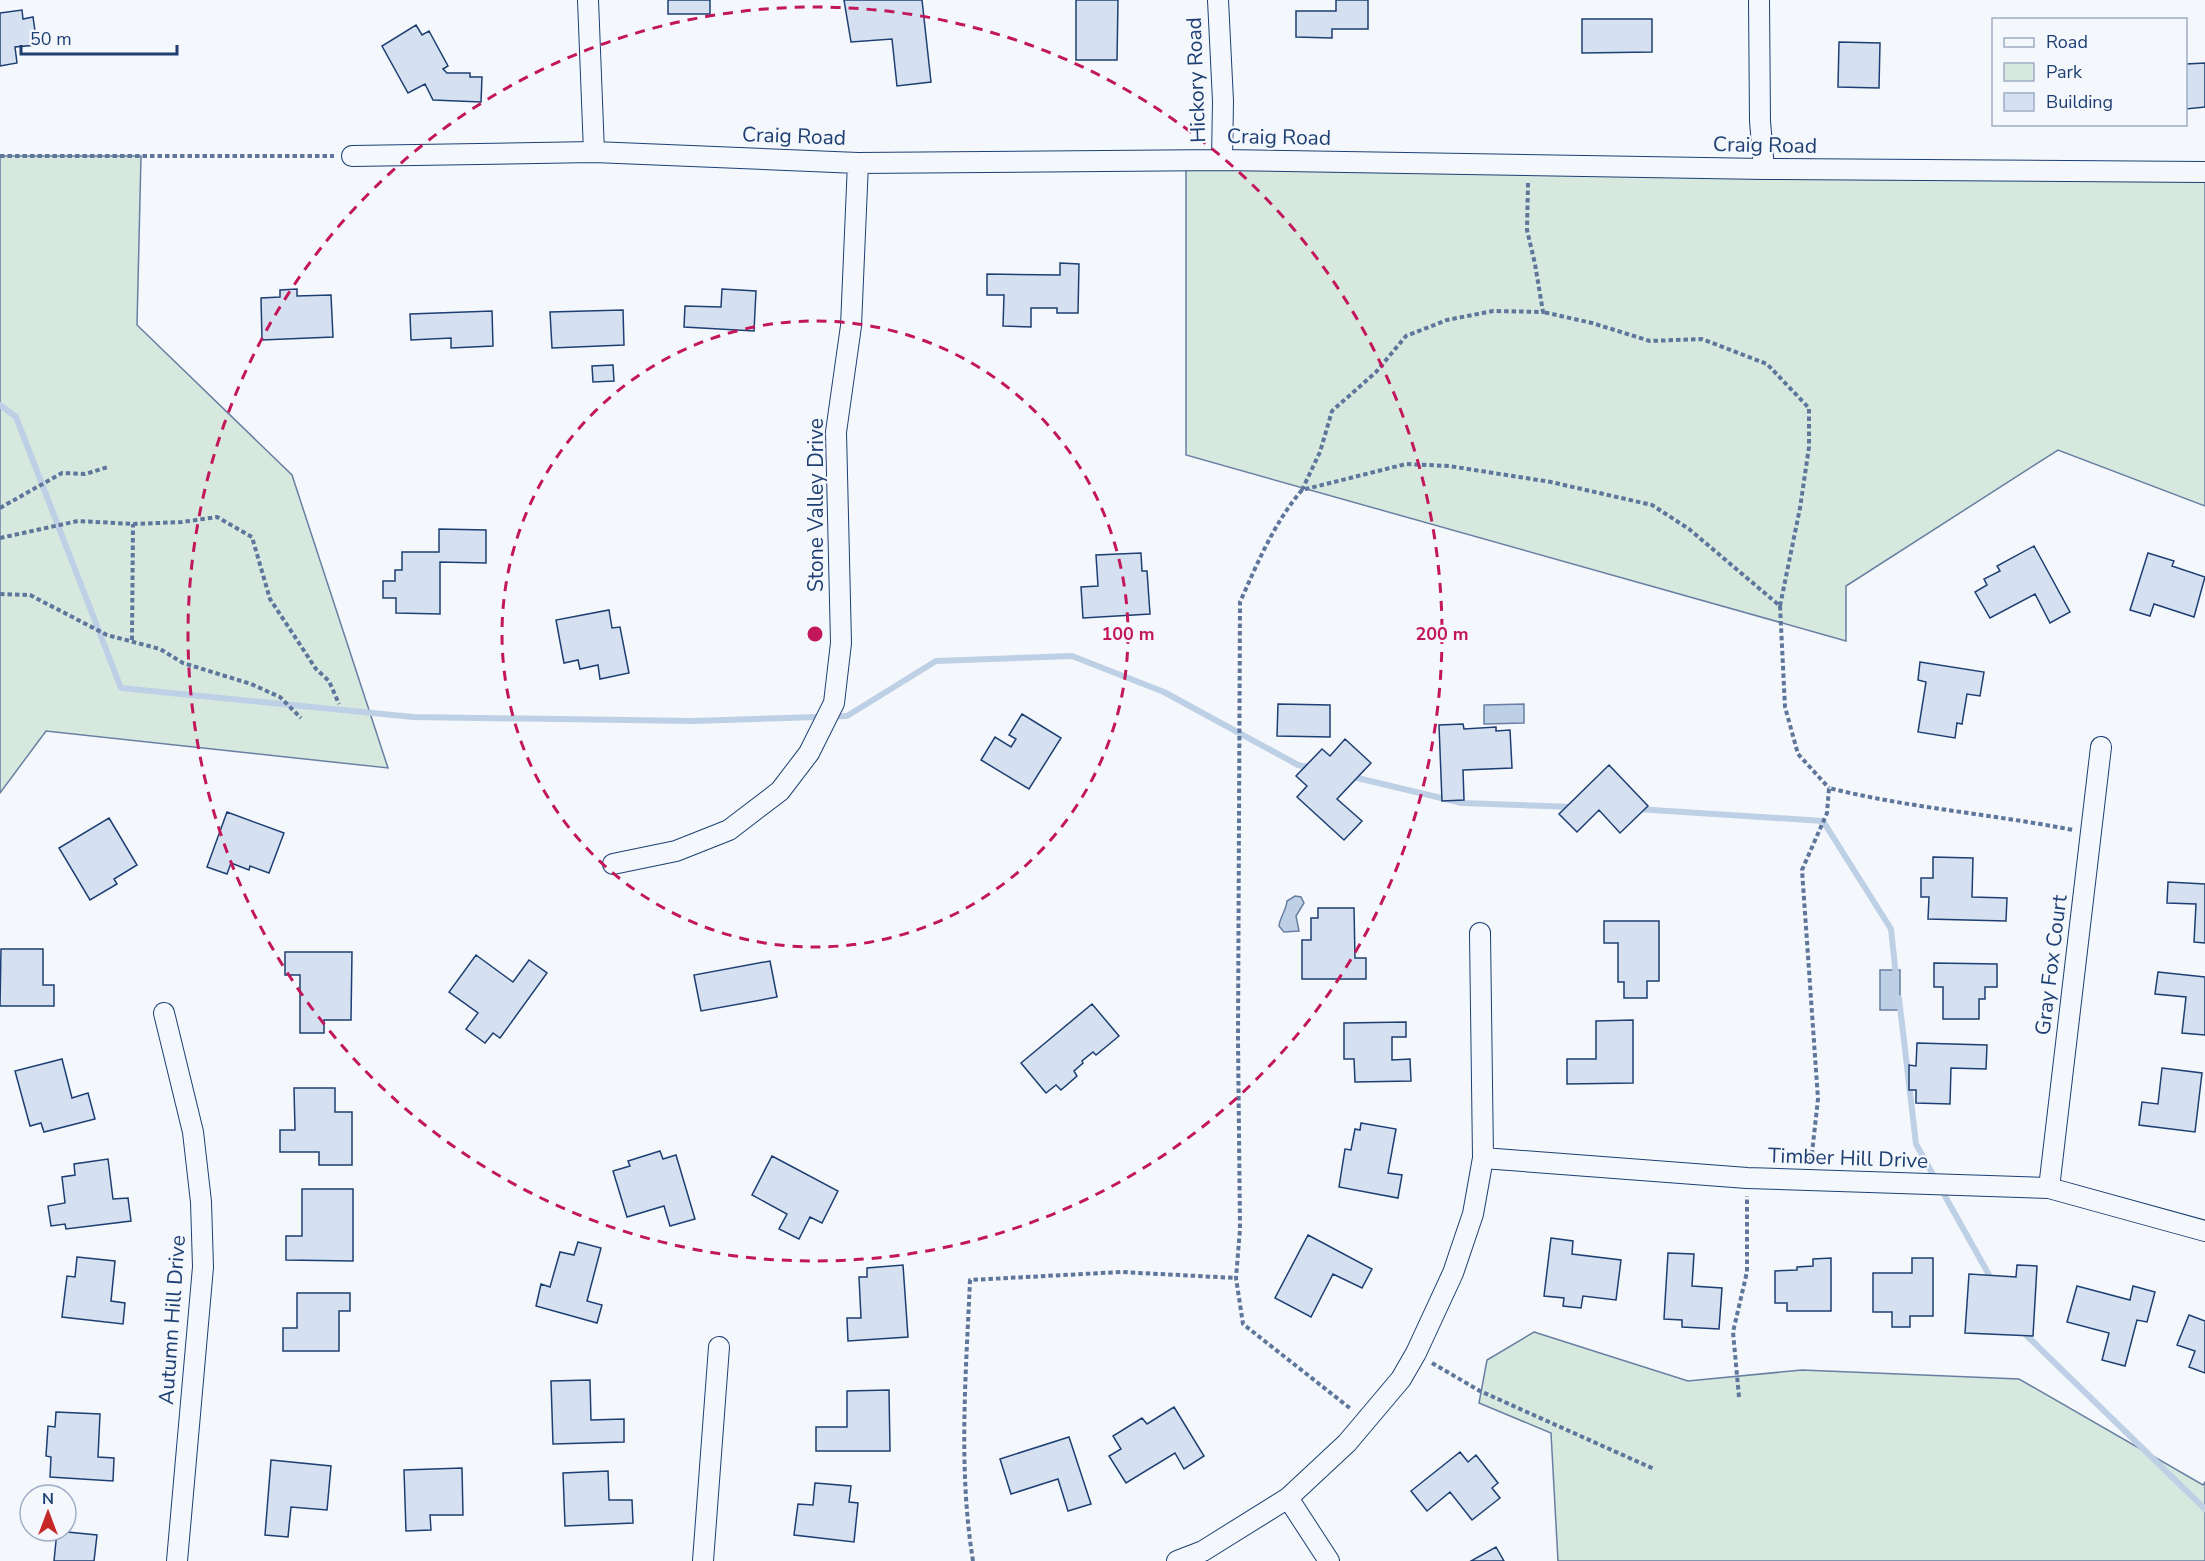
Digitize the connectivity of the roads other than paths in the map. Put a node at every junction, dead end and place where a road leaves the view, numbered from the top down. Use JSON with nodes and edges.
{"nodes":[{"id":1,"x":588,"y":0,"type":"edge"},
{"id":2,"x":1218,"y":0,"type":"edge"},
{"id":3,"x":1759,"y":0,"type":"edge"},
{"id":4,"x":594,"y":152,"type":"junction"},
{"id":5,"x":352,"y":156,"type":"road end"},
{"id":6,"x":1222,"y":160,"type":"junction"},
{"id":7,"x":858,"y":163,"type":"junction"},
{"id":8,"x":1764,"y":169,"type":"junction"},
{"id":9,"x":2205,"y":172,"type":"edge"},
{"id":10,"x":2101,"y":747,"type":"dead end"},
{"id":11,"x":613,"y":864,"type":"dead end"},
{"id":12,"x":1480,"y":933,"type":"dead end"},
{"id":13,"x":164,"y":1013,"type":"dead end"},
{"id":14,"x":1483,"y":1158,"type":"junction"},
{"id":15,"x":2049,"y":1188,"type":"junction"},
{"id":16,"x":2205,"y":1231,"type":"edge"},
{"id":17,"x":719,"y":1347,"type":"dead end"},
{"id":18,"x":1288,"y":1498,"type":"junction"},
{"id":19,"x":177,"y":1561,"type":"edge"},
{"id":20,"x":703,"y":1561,"type":"edge"},
{"id":21,"x":1177,"y":1561,"type":"edge"},
{"id":22,"x":1329,"y":1561,"type":"edge"}],
"edges":[{"from":1,"to":4,"type":"street"},
{"from":2,"to":6,"type":"street","name":"Hickory Road"},
{"from":3,"to":8,"type":"street"},
{"from":4,"to":5,"type":"street","name":"Craig Road"},
{"from":4,"to":7,"type":"street","name":"Craig Road"},
{"from":6,"to":7,"type":"street","name":"Craig Road"},
{"from":6,"to":8,"type":"street","name":"Craig Road"},
{"from":7,"to":11,"type":"street","name":"Stone Valley Drive"},
{"from":8,"to":9,"type":"street","name":"Craig Road"},
{"from":10,"to":15,"type":"street","name":"Gray Fox Court"},
{"from":12,"to":14,"type":"street"},
{"from":13,"to":19,"type":"street","name":"Autumn Hill Drive"},
{"from":14,"to":15,"type":"street","name":"Timber Hill Drive"},
{"from":14,"to":18,"type":"street"},
{"from":15,"to":16,"type":"street","name":"Timber Hill Drive"},
{"from":17,"to":20,"type":"street"},
{"from":18,"to":21,"type":"street"},
{"from":18,"to":22,"type":"street"}]}
